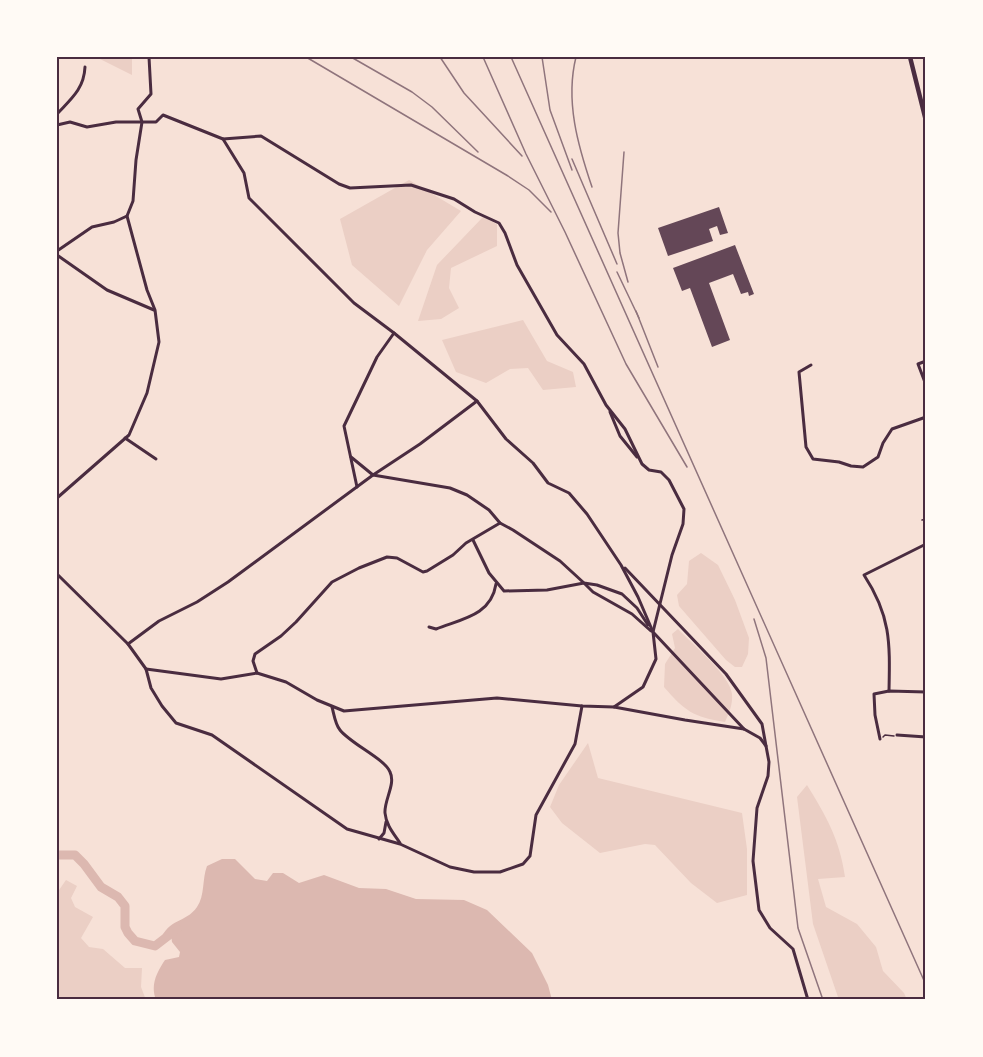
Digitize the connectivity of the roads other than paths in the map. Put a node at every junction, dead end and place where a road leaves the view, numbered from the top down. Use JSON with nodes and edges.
{"nodes":[{"id":1,"x":149,"y":57,"type":"edge"},
{"id":2,"x":910,"y":57,"type":"edge"},
{"id":3,"x":86,"y":68,"type":"dead end"},
{"id":4,"x":57,"y":114,"type":"edge"},
{"id":5,"x":926,"y":121,"type":"edge"},
{"id":6,"x":142,"y":122,"type":"junction"},
{"id":7,"x":57,"y":125,"type":"edge"},
{"id":8,"x":223,"y":139,"type":"junction"},
{"id":9,"x":127,"y":216,"type":"junction"},
{"id":10,"x":57,"y":253,"type":"edge"},
{"id":11,"x":155,"y":310,"type":"junction"},
{"id":12,"x":394,"y":333,"type":"junction"},
{"id":13,"x":926,"y":361,"type":"edge"},
{"id":14,"x":811,"y":365,"type":"dead end"},
{"id":15,"x":926,"y":385,"type":"edge"},
{"id":16,"x":477,"y":401,"type":"junction"},
{"id":17,"x":606,"y":405,"type":"junction"},
{"id":18,"x":926,"y":417,"type":"edge"},
{"id":19,"x":125,"y":438,"type":"junction"},
{"id":20,"x":351,"y":458,"type":"junction"},
{"id":21,"x":156,"y":459,"type":"dead end"},
{"id":22,"x":642,"y":464,"type":"junction"},
{"id":23,"x":373,"y":475,"type":"junction"},
{"id":24,"x":357,"y":487,"type":"junction"},
{"id":25,"x":57,"y":498,"type":"edge"},
{"id":26,"x":926,"y":519,"type":"edge"},
{"id":27,"x":922,"y":520,"type":"dead end"},
{"id":28,"x":500,"y":523,"type":"junction"},
{"id":29,"x":473,"y":540,"type":"junction"},
{"id":30,"x":926,"y":544,"type":"edge"},
{"id":31,"x":621,"y":565,"type":"junction"},
{"id":32,"x":57,"y":574,"type":"edge"},
{"id":33,"x":496,"y":583,"type":"junction"},
{"id":34,"x":584,"y":583,"type":"junction"},
{"id":35,"x":660,"y":605,"type":"junction"},
{"id":36,"x":429,"y":627,"type":"dead end"},
{"id":37,"x":653,"y":632,"type":"junction"},
{"id":38,"x":128,"y":644,"type":"junction"},
{"id":39,"x":146,"y":669,"type":"junction"},
{"id":40,"x":257,"y":673,"type":"junction"},
{"id":41,"x":889,"y":691,"type":"junction"},
{"id":42,"x":926,"y":692,"type":"edge"},
{"id":43,"x":582,"y":706,"type":"junction"},
{"id":44,"x":333,"y":707,"type":"junction"},
{"id":45,"x":614,"y":707,"type":"junction"},
{"id":46,"x":744,"y":729,"type":"junction"},
{"id":47,"x":897,"y":735,"type":"road end"},
{"id":48,"x":926,"y":737,"type":"edge"},
{"id":49,"x":880,"y":739,"type":"road end"},
{"id":50,"x":766,"y":746,"type":"junction"},
{"id":51,"x":387,"y":820,"type":"junction"},
{"id":52,"x":379,"y":839,"type":"junction"},
{"id":53,"x":400,"y":844,"type":"junction"},
{"id":54,"x":808,"y":1000,"type":"edge"}],
"edges":[{"from":1,"to":6,"type":"street"},
{"from":2,"to":5,"type":"main road"},
{"from":3,"to":4,"type":"street"},
{"from":6,"to":7,"type":"street"},
{"from":6,"to":8,"type":"street"},
{"from":6,"to":9,"type":"street"},
{"from":8,"to":12,"type":"street"},
{"from":8,"to":17,"type":"street"},
{"from":9,"to":10,"type":"street"},
{"from":9,"to":11,"type":"street"},
{"from":10,"to":11,"type":"street"},
{"from":11,"to":19,"type":"street"},
{"from":12,"to":16,"type":"street"},
{"from":12,"to":20,"type":"street"},
{"from":13,"to":15,"type":"street"},
{"from":14,"to":18,"type":"street"},
{"from":16,"to":23,"type":"street"},
{"from":16,"to":31,"type":"street"},
{"from":17,"to":22,"type":"street"},
{"from":17,"to":22,"type":"street"},
{"from":19,"to":21,"type":"street"},
{"from":19,"to":25,"type":"street"},
{"from":20,"to":23,"type":"street"},
{"from":20,"to":24,"type":"street"},
{"from":22,"to":35,"type":"street"},
{"from":23,"to":24,"type":"street"},
{"from":23,"to":28,"type":"street"},
{"from":24,"to":38,"type":"street"},
{"from":26,"to":27,"type":"lane"},
{"from":28,"to":29,"type":"street"},
{"from":28,"to":34,"type":"street"},
{"from":29,"to":33,"type":"street"},
{"from":29,"to":40,"type":"street"},
{"from":30,"to":41,"type":"street"},
{"from":31,"to":35,"type":"street"},
{"from":31,"to":37,"type":"street"},
{"from":32,"to":38,"type":"street"},
{"from":33,"to":34,"type":"street"},
{"from":33,"to":36,"type":"street"},
{"from":34,"to":37,"type":"street"},
{"from":34,"to":37,"type":"street"},
{"from":35,"to":37,"type":"street"},
{"from":35,"to":50,"type":"street"},
{"from":37,"to":45,"type":"street"},
{"from":37,"to":46,"type":"street"},
{"from":38,"to":39,"type":"street"},
{"from":39,"to":40,"type":"street"},
{"from":39,"to":52,"type":"street"},
{"from":40,"to":44,"type":"street"},
{"from":41,"to":42,"type":"street"},
{"from":41,"to":49,"type":"street"},
{"from":43,"to":44,"type":"street"},
{"from":43,"to":45,"type":"street"},
{"from":43,"to":53,"type":"street"},
{"from":44,"to":51,"type":"street"},
{"from":45,"to":46,"type":"street"},
{"from":46,"to":50,"type":"street"},
{"from":47,"to":48,"type":"street"},
{"from":50,"to":54,"type":"street"},
{"from":51,"to":52,"type":"street"},
{"from":51,"to":53,"type":"street"},
{"from":52,"to":53,"type":"street"}]}
